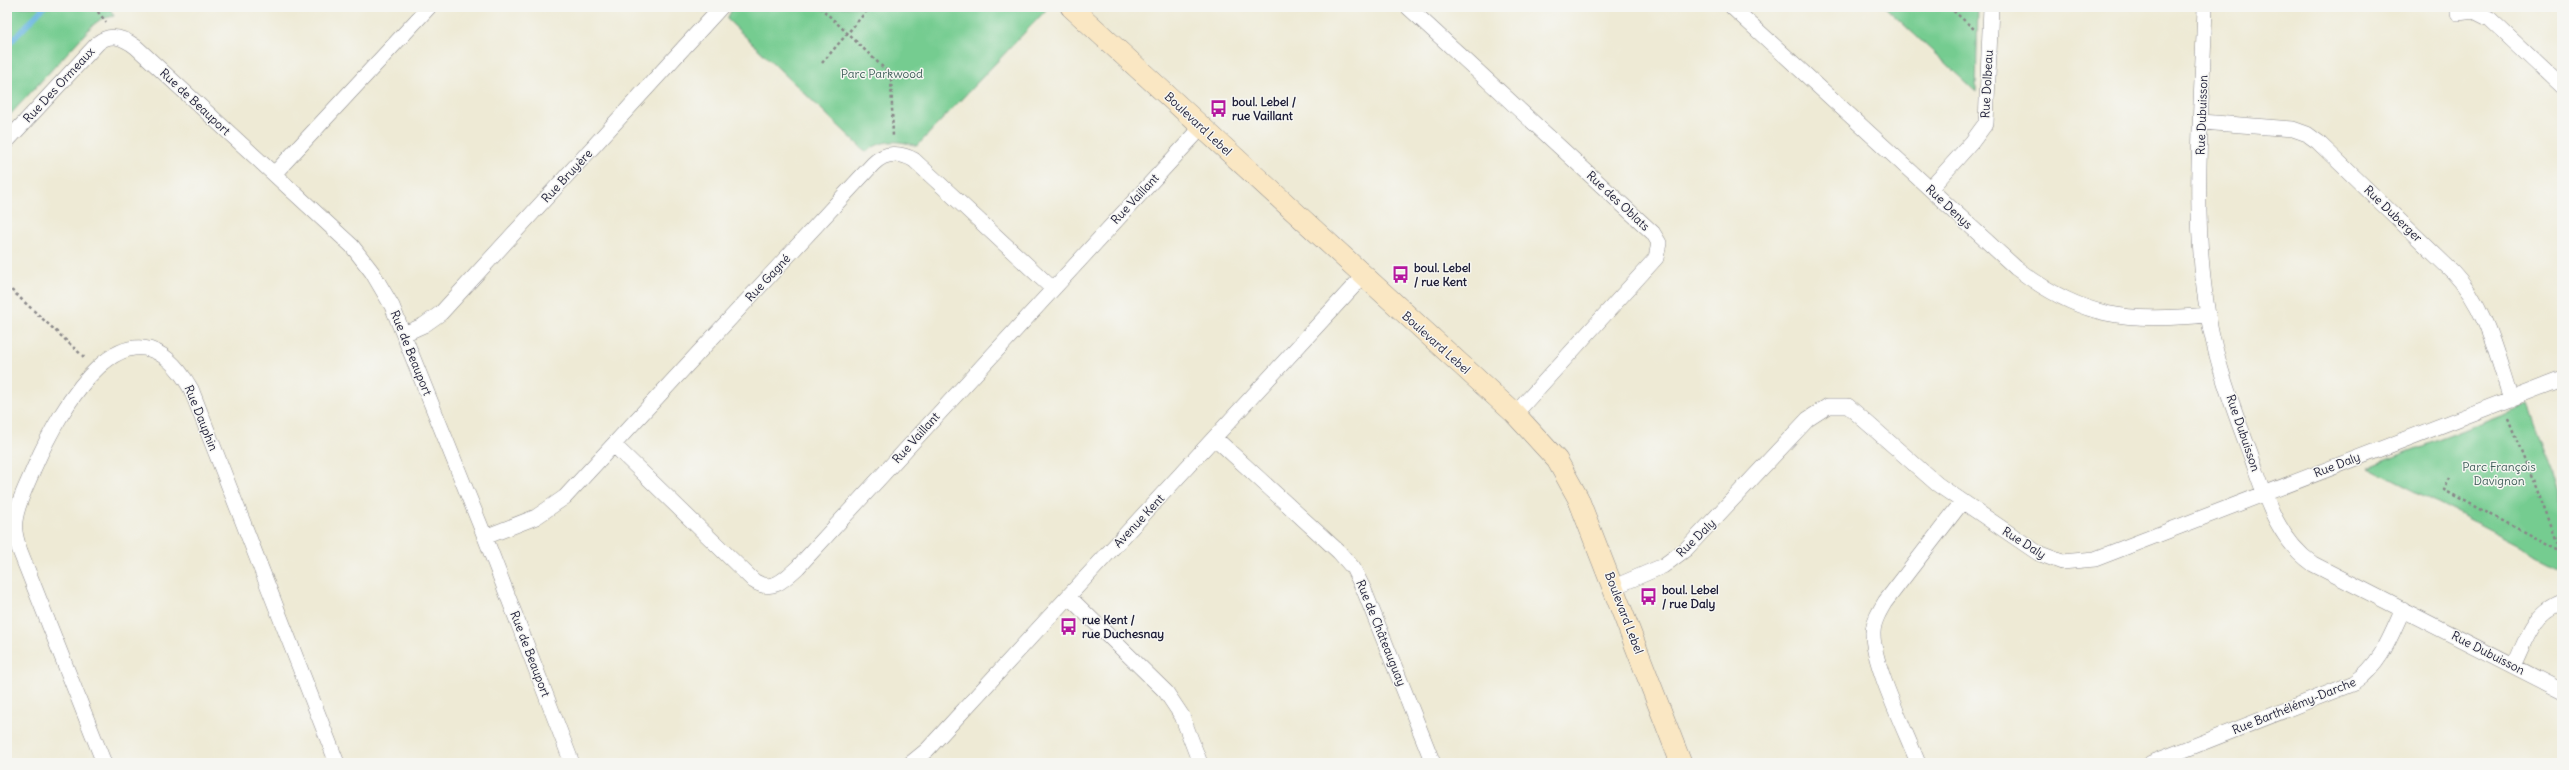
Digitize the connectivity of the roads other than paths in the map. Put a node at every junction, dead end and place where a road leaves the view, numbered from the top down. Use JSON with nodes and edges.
{"nodes":[{"id":1,"x":428,"y":7,"type":"edge"},
{"id":2,"x":721,"y":7,"type":"edge"},
{"id":3,"x":1071,"y":7,"type":"edge"},
{"id":4,"x":1408,"y":7,"type":"edge"},
{"id":5,"x":1732,"y":7,"type":"edge"},
{"id":6,"x":1991,"y":7,"type":"edge"},
{"id":7,"x":2205,"y":7,"type":"edge"},
{"id":8,"x":2458,"y":13,"type":"dead end"},
{"id":9,"x":115,"y":36,"type":"joint"},
{"id":10,"x":2562,"y":87,"type":"edge"},
{"id":11,"x":2202,"y":122,"type":"junction"},
{"id":12,"x":1202,"y":127,"type":"junction"},
{"id":13,"x":7,"y":141,"type":"edge"},
{"id":14,"x":274,"y":174,"type":"junction"},
{"id":15,"x":1930,"y":189,"type":"junction"},
{"id":16,"x":1363,"y":276,"type":"junction"},
{"id":17,"x":1053,"y":289,"type":"junction"},
{"id":18,"x":2208,"y":315,"type":"junction"},
{"id":19,"x":404,"y":334,"type":"junction"},
{"id":20,"x":2562,"y":379,"type":"edge"},
{"id":21,"x":2511,"y":398,"type":"junction"},
{"id":22,"x":1515,"y":414,"type":"junction"},
{"id":23,"x":1215,"y":438,"type":"junction"},
{"id":24,"x":614,"y":445,"type":"junction"},
{"id":25,"x":2264,"y":493,"type":"junction"},
{"id":26,"x":1962,"y":502,"type":"junction"},
{"id":27,"x":486,"y":537,"type":"junction"},
{"id":28,"x":1614,"y":587,"type":"junction"},
{"id":29,"x":1069,"y":597,"type":"junction"},
{"id":30,"x":2562,"y":602,"type":"edge"},
{"id":31,"x":2403,"y":610,"type":"junction"},
{"id":32,"x":2514,"y":666,"type":"junction"},
{"id":33,"x":2562,"y":691,"type":"edge"},
{"id":34,"x":921,"y":760,"type":"edge"},
{"id":35,"x":332,"y":761,"type":"edge"},
{"id":36,"x":104,"y":763,"type":"edge"},
{"id":37,"x":572,"y":763,"type":"edge"},
{"id":38,"x":1200,"y":763,"type":"edge"},
{"id":39,"x":1433,"y":763,"type":"edge"},
{"id":40,"x":1681,"y":763,"type":"edge"},
{"id":41,"x":1918,"y":763,"type":"edge"},
{"id":42,"x":2151,"y":763,"type":"edge"}],
"edges":[{"from":1,"to":14,"type":"street"},
{"from":2,"to":19,"type":"street","name":"Rue Bruyère"},
{"from":3,"to":12,"type":"street","name":"Boulevard Lebel"},
{"from":4,"to":22,"type":"street","name":"Rue des Oblats"},
{"from":5,"to":15,"type":"street","name":"Rue Denys"},
{"from":6,"to":15,"type":"street","name":"Rue Dolbeau"},
{"from":7,"to":11,"type":"street","name":"Rue Dubuisson"},
{"from":8,"to":10,"type":"street"},
{"from":9,"to":13,"type":"street","name":"Rue Des Ormeaux"},
{"from":9,"to":14,"type":"street","name":"Rue de Beauport"},
{"from":11,"to":18,"type":"street","name":"Rue Dubuisson"},
{"from":11,"to":21,"type":"street","name":"Rue Duberger"},
{"from":12,"to":16,"type":"street","name":"Boulevard Lebel"},
{"from":12,"to":17,"type":"street","name":"Rue Vaillant"},
{"from":14,"to":19,"type":"street","name":"Rue de Beauport"},
{"from":15,"to":18,"type":"street","name":"Rue Denys"},
{"from":16,"to":22,"type":"street","name":"Boulevard Lebel"},
{"from":16,"to":23,"type":"street","name":"Avenue Kent"},
{"from":17,"to":24,"type":"street","name":"Rue Gagné"},
{"from":17,"to":24,"type":"street","name":"Rue Vaillant"},
{"from":18,"to":25,"type":"street","name":"Rue Dubuisson"},
{"from":19,"to":27,"type":"street","name":"Rue de Beauport"},
{"from":20,"to":21,"type":"street","name":"Rue Daly"},
{"from":21,"to":25,"type":"street","name":"Rue Daly"},
{"from":22,"to":28,"type":"street","name":"Boulevard Lebel"},
{"from":23,"to":29,"type":"street","name":"Avenue Kent"},
{"from":23,"to":39,"type":"street","name":"Rue de Châteauguay"},
{"from":24,"to":27,"type":"street","name":"Rue Gagné"},
{"from":25,"to":26,"type":"street","name":"Rue Daly"},
{"from":25,"to":31,"type":"street","name":"Rue Dubuisson"},
{"from":26,"to":28,"type":"street","name":"Rue Daly"},
{"from":26,"to":41,"type":"street"},
{"from":27,"to":37,"type":"street","name":"Rue de Beauport"},
{"from":28,"to":40,"type":"street","name":"Boulevard Lebel"},
{"from":29,"to":34,"type":"street","name":"Avenue Kent"},
{"from":29,"to":38,"type":"street"},
{"from":30,"to":32,"type":"street"},
{"from":31,"to":32,"type":"street","name":"Rue Dubuisson"},
{"from":31,"to":42,"type":"street","name":"Rue Barthélémy-Darche"},
{"from":32,"to":33,"type":"street","name":"Rue Dubuisson"},
{"from":35,"to":36,"type":"street","name":"Rue Dauphin"}]}
